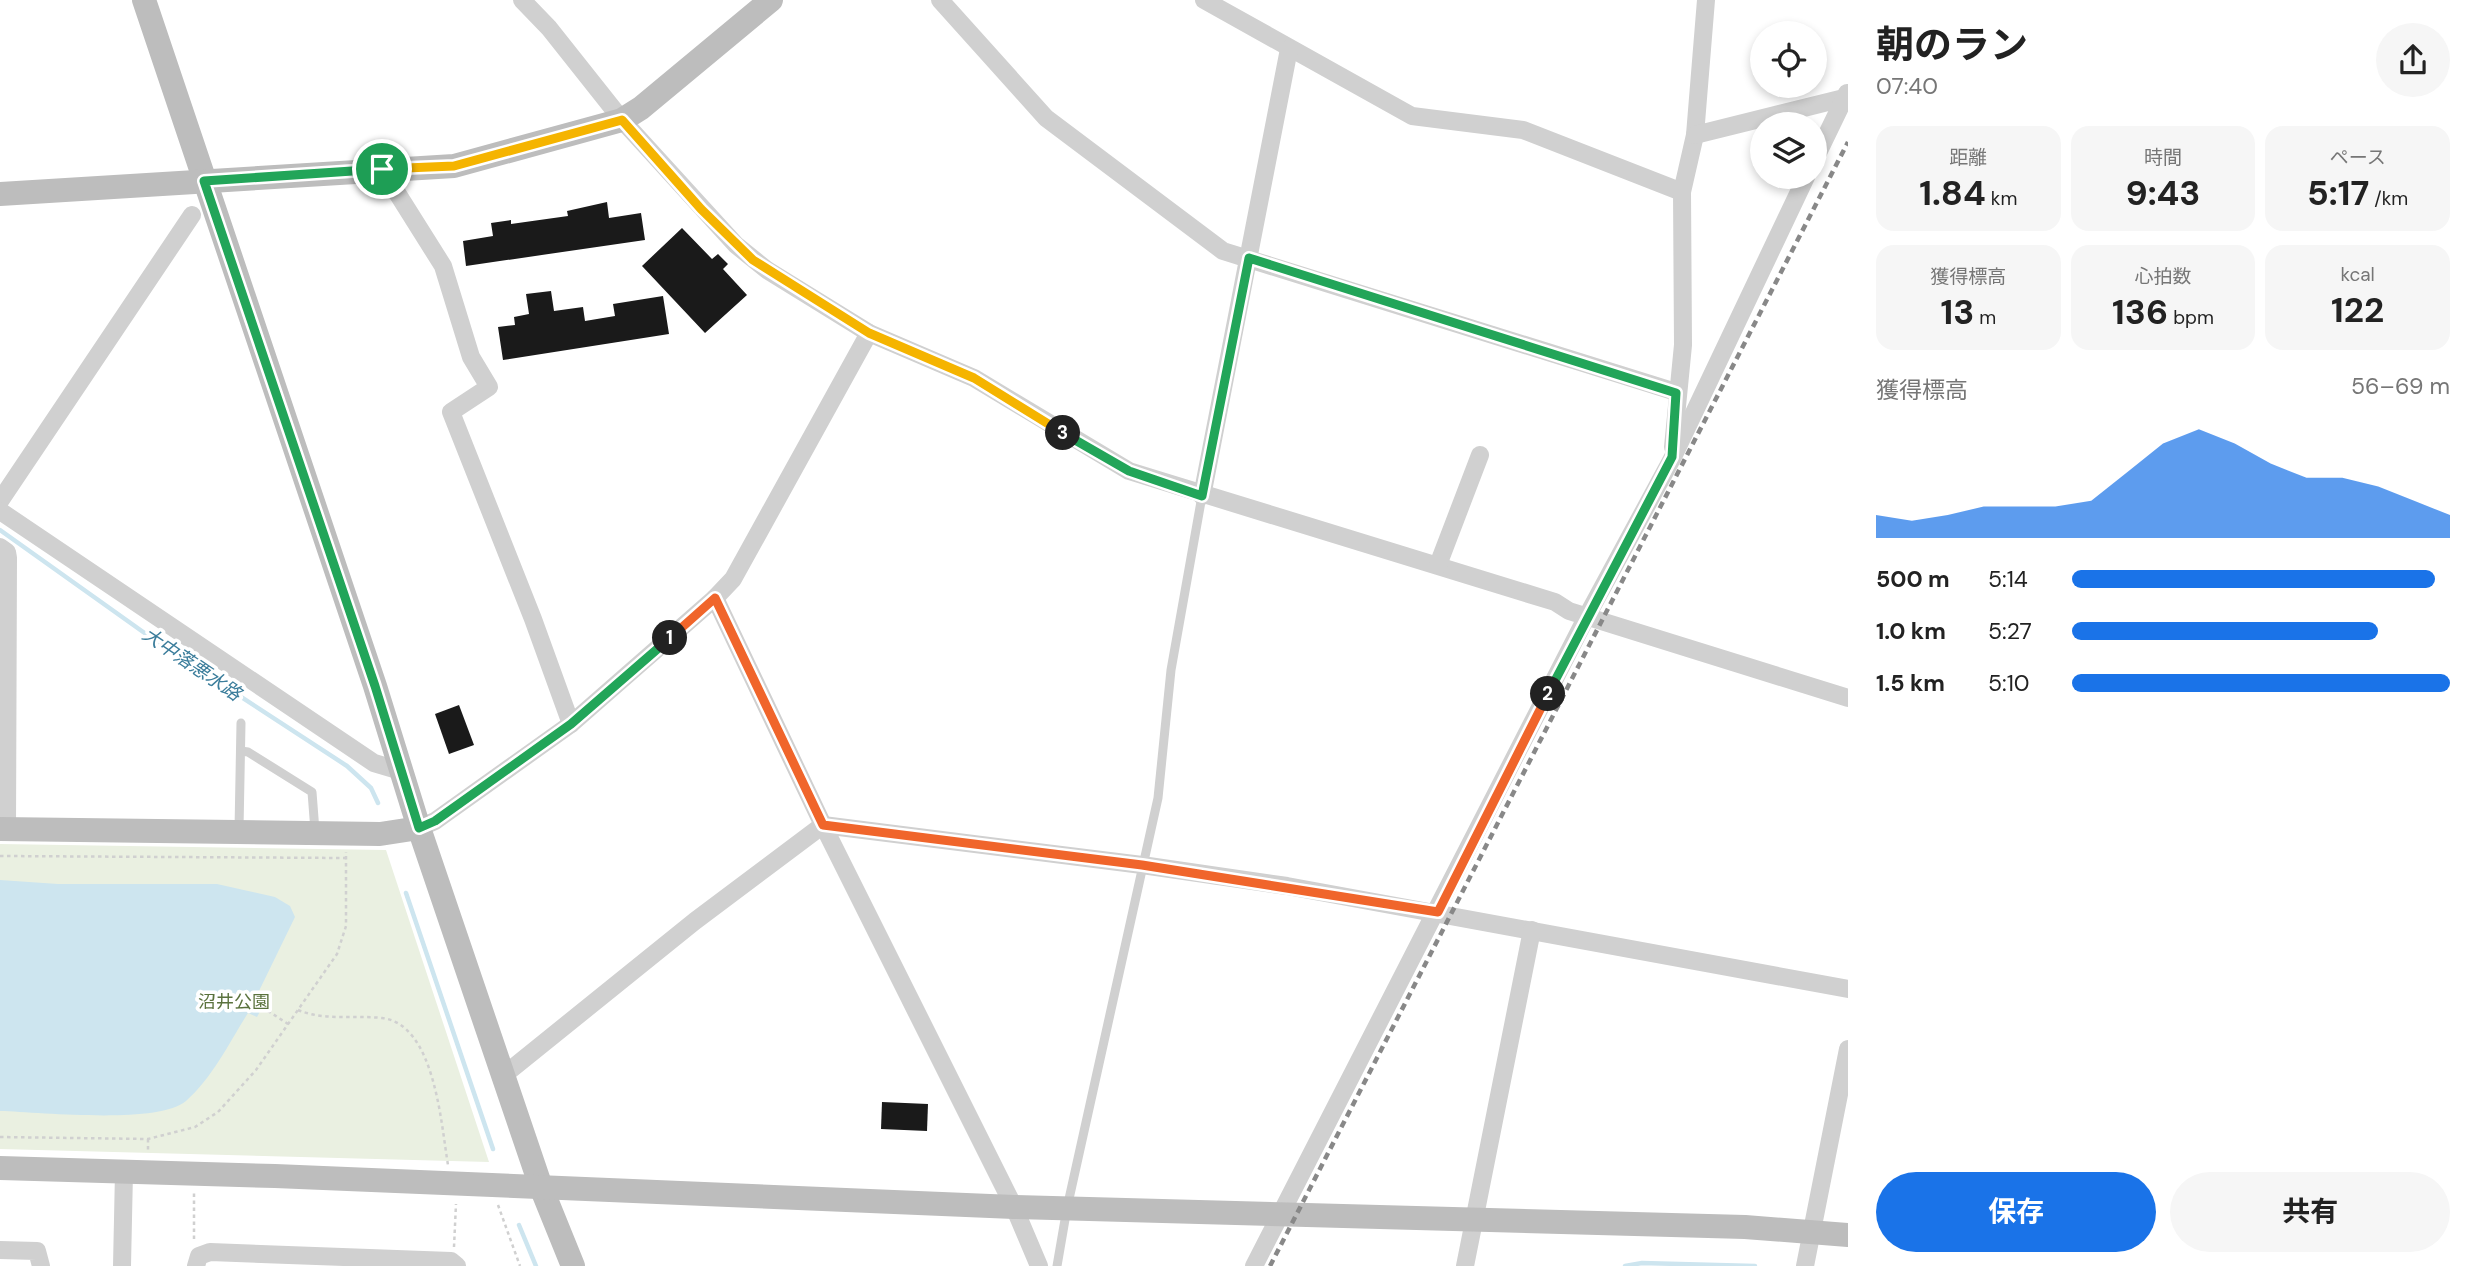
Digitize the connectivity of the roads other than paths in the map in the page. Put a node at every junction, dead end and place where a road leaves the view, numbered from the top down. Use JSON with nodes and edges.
{"nodes":[{"id":1,"x":144,"y":0,"type":"edge"},
{"id":2,"x":522,"y":0,"type":"edge"},
{"id":3,"x":771,"y":0,"type":"edge"},
{"id":4,"x":940,"y":0,"type":"edge"},
{"id":5,"x":1204,"y":0,"type":"edge"},
{"id":6,"x":1706,"y":0,"type":"edge"},
{"id":7,"x":1289,"y":49,"type":"junction"},
{"id":8,"x":1846,"y":96,"type":"edge"},
{"id":9,"x":622,"y":120,"type":"junction"},
{"id":10,"x":1695,"y":135,"type":"junction"},
{"id":11,"x":1827,"y":135,"type":"edge"},
{"id":12,"x":382,"y":169,"type":"junction"},
{"id":13,"x":204,"y":181,"type":"junction"},
{"id":14,"x":1801,"y":189,"type":"edge"},
{"id":15,"x":1682,"y":192,"type":"junction"},
{"id":16,"x":0,"y":194,"type":"edge"},
{"id":17,"x":192,"y":215,"type":"dead end"},
{"id":18,"x":1249,"y":258,"type":"junction"},
{"id":19,"x":869,"y":333,"type":"junction"},
{"id":20,"x":1676,"y":393,"type":"junction"},
{"id":21,"x":1479,"y":455,"type":"dead end"},
{"id":22,"x":1672,"y":457,"type":"junction"},
{"id":23,"x":1202,"y":496,"type":"junction"},
{"id":24,"x":0,"y":501,"type":"edge"},
{"id":25,"x":0,"y":511,"type":"edge"},
{"id":26,"x":0,"y":547,"type":"edge"},
{"id":27,"x":1438,"y":565,"type":"junction"},
{"id":28,"x":715,"y":598,"type":"junction"},
{"id":29,"x":1587,"y":616,"type":"junction"},
{"id":30,"x":1848,"y":698,"type":"edge"},
{"id":31,"x":241,"y":723,"type":"dead end"},
{"id":32,"x":571,"y":724,"type":"junction"},
{"id":33,"x":241,"y":751,"type":"junction"},
{"id":34,"x":401,"y":771,"type":"junction"},
{"id":35,"x":823,"y":825,"type":"junction"},
{"id":36,"x":419,"y":828,"type":"junction"},
{"id":37,"x":4,"y":830,"type":"edge"},
{"id":38,"x":239,"y":832,"type":"junction"},
{"id":39,"x":315,"y":833,"type":"junction"},
{"id":40,"x":1142,"y":865,"type":"junction"},
{"id":41,"x":1438,"y":912,"type":"junction"},
{"id":42,"x":1532,"y":930,"type":"junction"},
{"id":43,"x":1848,"y":989,"type":"edge"},
{"id":44,"x":1848,"y":1049,"type":"edge"},
{"id":45,"x":504,"y":1075,"type":"junction"},
{"id":46,"x":0,"y":1168,"type":"edge"},
{"id":47,"x":124,"y":1172,"type":"junction"},
{"id":48,"x":541,"y":1187,"type":"junction"},
{"id":49,"x":1014,"y":1207,"type":"junction"},
{"id":50,"x":1067,"y":1208,"type":"junction"},
{"id":51,"x":1279,"y":1214,"type":"junction"},
{"id":52,"x":1476,"y":1219,"type":"junction"},
{"id":53,"x":1848,"y":1235,"type":"edge"},
{"id":54,"x":1809,"y":1249,"type":"edge"},
{"id":55,"x":0,"y":1250,"type":"edge"},
{"id":56,"x":198,"y":1261,"type":"edge"},
{"id":57,"x":312,"y":1261,"type":"edge"},
{"id":58,"x":405,"y":1263,"type":"edge"},
{"id":59,"x":454,"y":1264,"type":"edge"},
{"id":60,"x":41,"y":1266,"type":"edge"},
{"id":61,"x":122,"y":1266,"type":"edge"},
{"id":62,"x":573,"y":1266,"type":"edge"},
{"id":63,"x":1039,"y":1266,"type":"edge"},
{"id":64,"x":1057,"y":1266,"type":"edge"},
{"id":65,"x":1254,"y":1266,"type":"edge"},
{"id":66,"x":1465,"y":1266,"type":"edge"}],
"edges":[{"from":1,"to":13,"type":"street"},
{"from":2,"to":9,"type":"street"},
{"from":3,"to":9,"type":"street"},
{"from":4,"to":18,"type":"street"},
{"from":5,"to":7,"type":"street"},
{"from":6,"to":10,"type":"street"},
{"from":7,"to":15,"type":"street"},
{"from":7,"to":18,"type":"street"},
{"from":8,"to":10,"type":"street"},
{"from":8,"to":11,"type":"street"},
{"from":9,"to":12,"type":"street"},
{"from":9,"to":19,"type":"street"},
{"from":10,"to":15,"type":"street"},
{"from":12,"to":13,"type":"street"},
{"from":12,"to":32,"type":"street"},
{"from":13,"to":16,"type":"street"},
{"from":13,"to":34,"type":"street"},
{"from":14,"to":22,"type":"street"},
{"from":15,"to":20,"type":"street"},
{"from":17,"to":24,"type":"street"},
{"from":18,"to":20,"type":"street"},
{"from":18,"to":23,"type":"street"},
{"from":19,"to":23,"type":"street"},
{"from":19,"to":28,"type":"street"},
{"from":20,"to":22,"type":"street"},
{"from":21,"to":27,"type":"street"},
{"from":22,"to":29,"type":"street"},
{"from":23,"to":27,"type":"street"},
{"from":23,"to":40,"type":"lane"},
{"from":25,"to":34,"type":"street"},
{"from":26,"to":37,"type":"street"},
{"from":27,"to":29,"type":"street"},
{"from":28,"to":32,"type":"street"},
{"from":28,"to":35,"type":"street"},
{"from":29,"to":30,"type":"street"},
{"from":29,"to":41,"type":"street"},
{"from":31,"to":33,"type":"lane"},
{"from":32,"to":36,"type":"street"},
{"from":33,"to":38,"type":"lane"},
{"from":33,"to":39,"type":"lane"},
{"from":34,"to":36,"type":"street"},
{"from":35,"to":40,"type":"street"},
{"from":35,"to":45,"type":"street"},
{"from":35,"to":49,"type":"street"},
{"from":36,"to":39,"type":"street"},
{"from":36,"to":45,"type":"street"},
{"from":37,"to":38,"type":"street"},
{"from":38,"to":39,"type":"street"},
{"from":40,"to":41,"type":"street"},
{"from":40,"to":50,"type":"lane"},
{"from":41,"to":42,"type":"street"},
{"from":41,"to":51,"type":"street"},
{"from":42,"to":43,"type":"street"},
{"from":42,"to":52,"type":"street"},
{"from":44,"to":54,"type":"street"},
{"from":45,"to":48,"type":"street"},
{"from":46,"to":47,"type":"street"},
{"from":47,"to":48,"type":"street"},
{"from":47,"to":61,"type":"street"},
{"from":48,"to":49,"type":"street"},
{"from":48,"to":62,"type":"street"},
{"from":49,"to":50,"type":"street"},
{"from":49,"to":63,"type":"street"},
{"from":50,"to":51,"type":"street"},
{"from":50,"to":64,"type":"lane"},
{"from":51,"to":52,"type":"street"},
{"from":51,"to":65,"type":"street"},
{"from":52,"to":54,"type":"street"},
{"from":52,"to":66,"type":"street"},
{"from":53,"to":54,"type":"street"},
{"from":55,"to":60,"type":"street"},
{"from":56,"to":57,"type":"street"},
{"from":57,"to":58,"type":"street"},
{"from":58,"to":59,"type":"street"}]}
